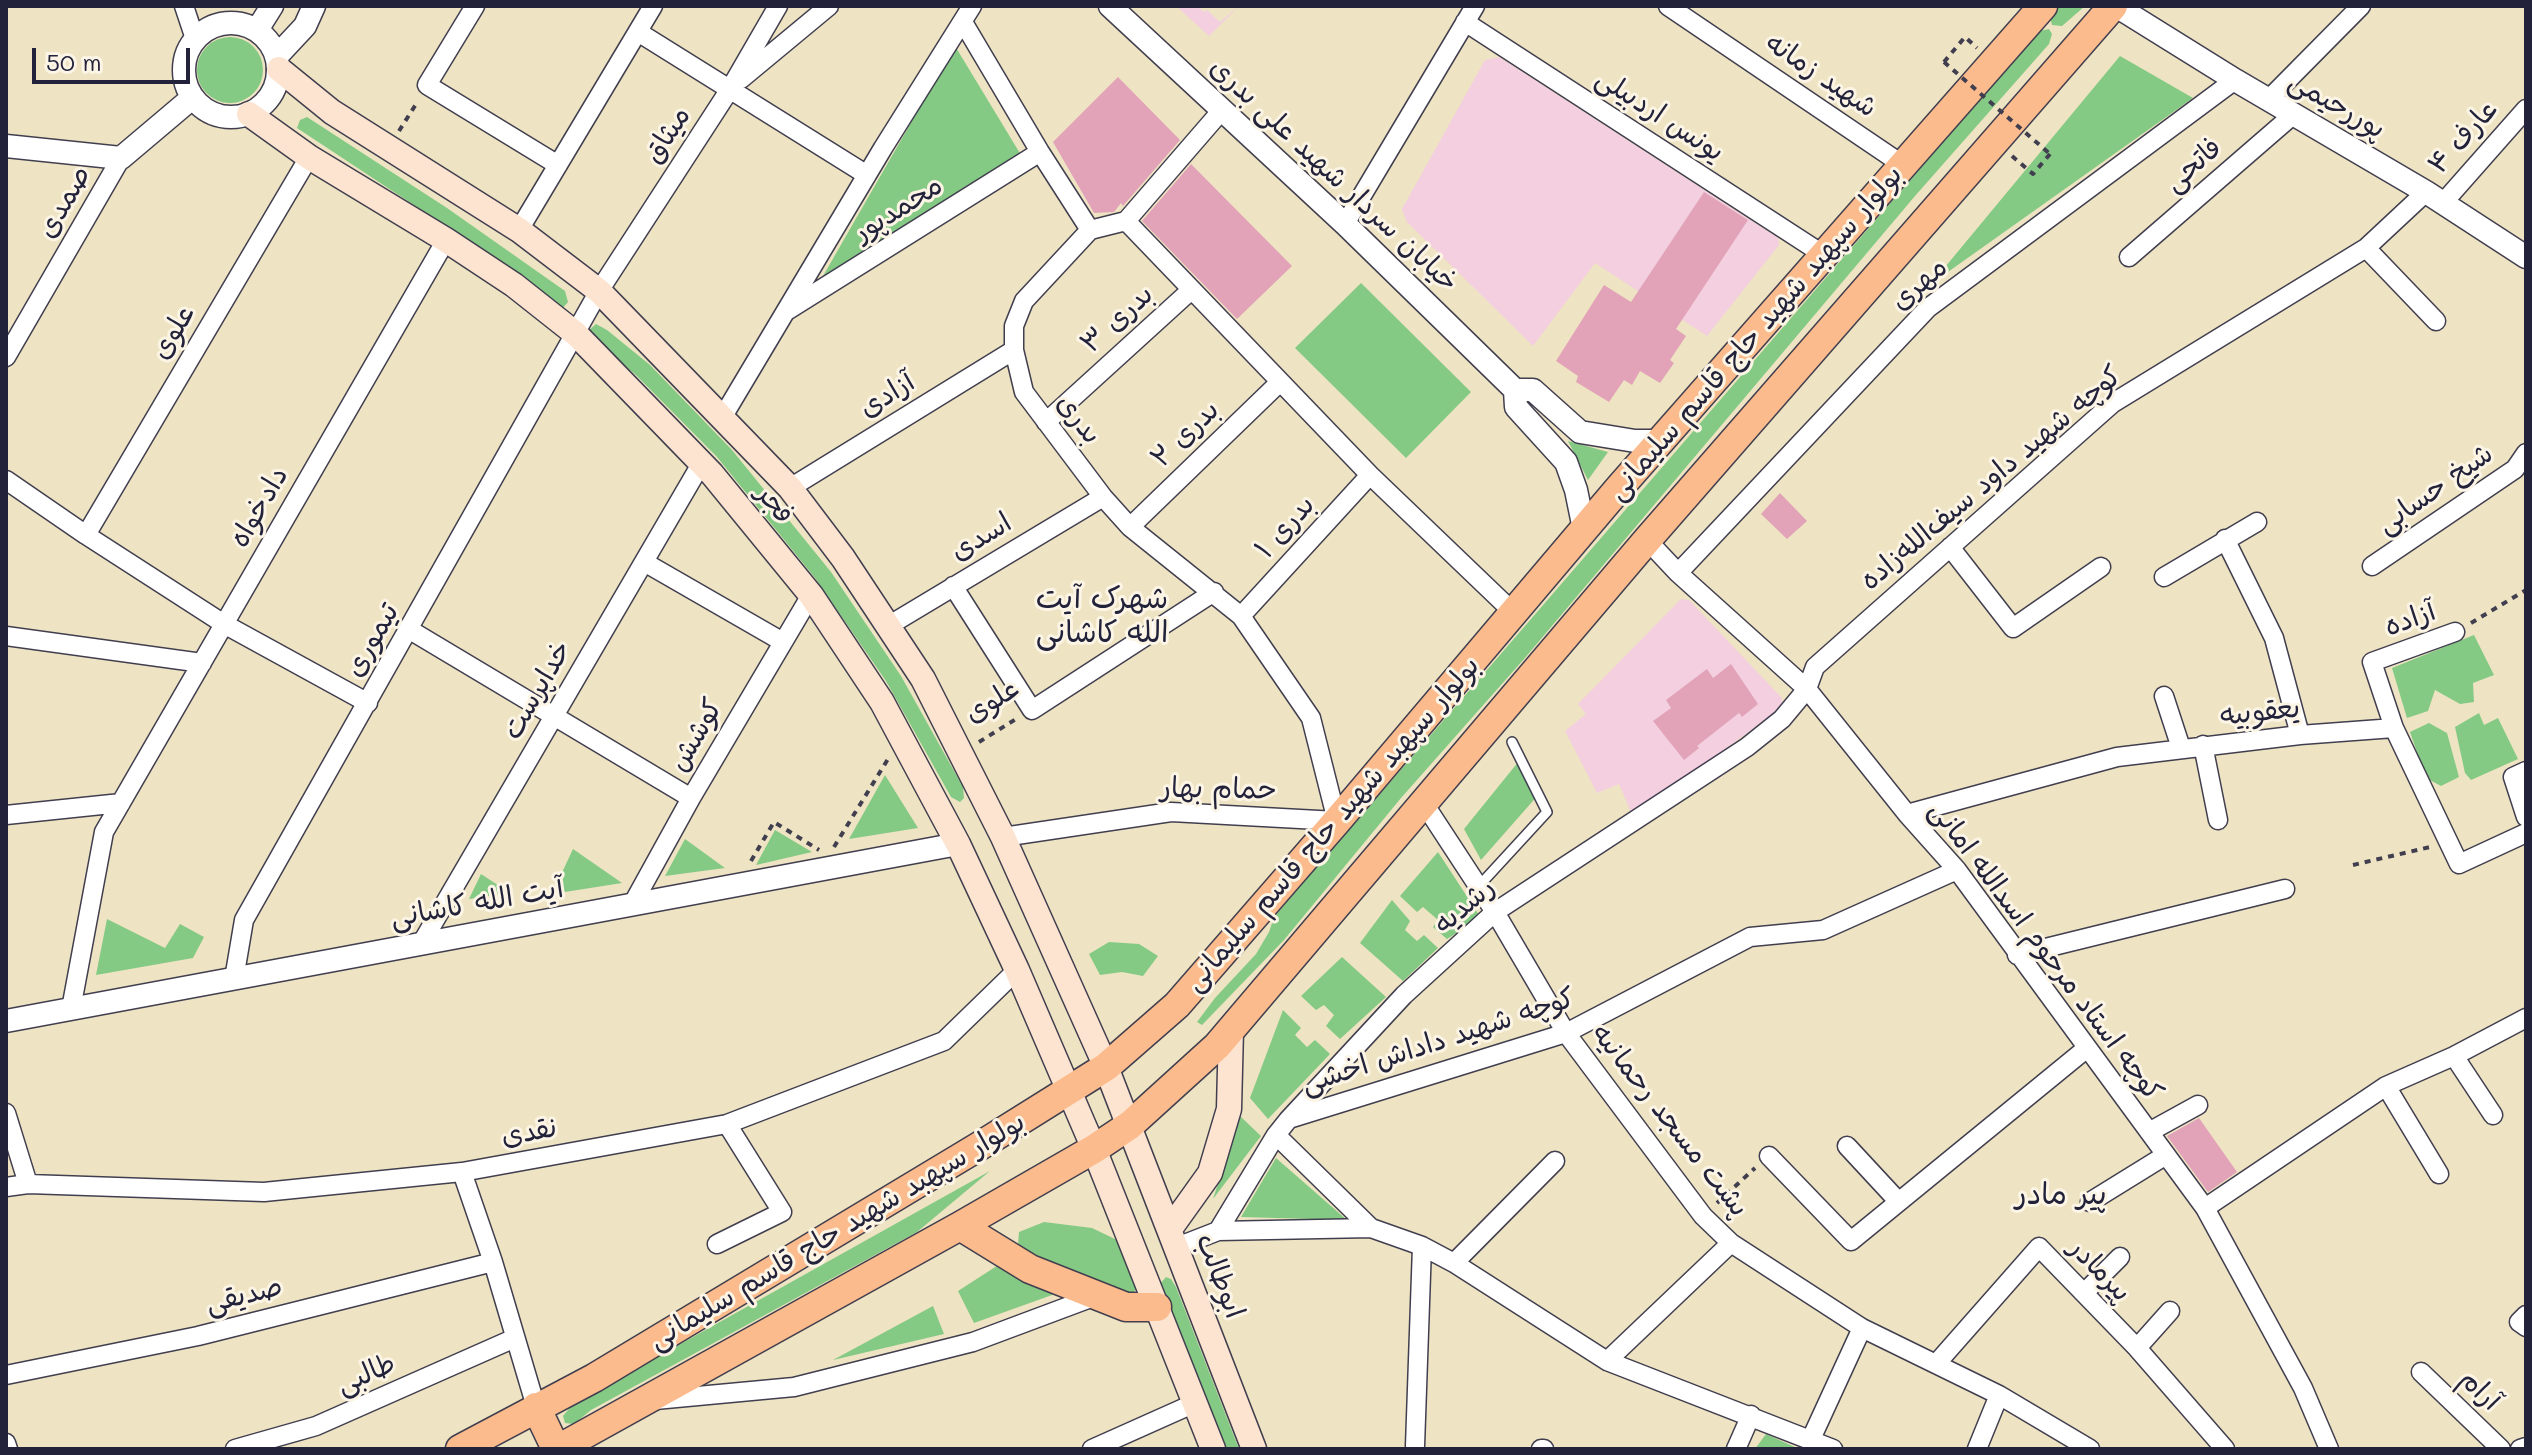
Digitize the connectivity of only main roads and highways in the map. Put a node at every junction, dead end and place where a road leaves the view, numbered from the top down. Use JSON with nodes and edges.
{"nodes":[{"id":1,"x":2043,"y":6,"type":"edge"},
{"id":2,"x":2115,"y":6,"type":"edge"},
{"id":3,"x":278,"y":62,"type":"road end"},
{"id":4,"x":249,"y":114,"type":"road end"},
{"id":5,"x":1003,"y":837,"type":"junction"},
{"id":6,"x":958,"y":844,"type":"junction"},
{"id":7,"x":1231,"y":1029,"type":"junction"},
{"id":8,"x":1106,"y":1067,"type":"junction"},
{"id":9,"x":1068,"y":1090,"type":"junction"},
{"id":10,"x":1130,"y":1125,"type":"junction"},
{"id":11,"x":1094,"y":1149,"type":"junction"},
{"id":12,"x":960,"y":1226,"type":"junction"},
{"id":13,"x":1174,"y":1238,"type":"junction"},
{"id":14,"x":1157,"y":1307,"type":"junction"},
{"id":15,"x":536,"y":1407,"type":"junction"},
{"id":16,"x":460,"y":1449,"type":"edge"},
{"id":17,"x":557,"y":1449,"type":"edge"},
{"id":18,"x":1213,"y":1449,"type":"edge"},
{"id":19,"x":1254,"y":1449,"type":"edge"}],
"edges":[{"from":1,"to":8,"type":"main road","name":"بولوار سپهبد شهید حاج قاسم سلیمانی"},
{"from":2,"to":7,"type":"main road","name":"بولوار سپهبد شهید حاج قاسم سلیمانی"},
{"from":3,"to":5,"type":"main road","name":"فجر"},
{"from":4,"to":6,"type":"main road","name":"فجر"},
{"from":5,"to":6,"type":"main road"},
{"from":5,"to":8,"type":"main road","name":"فجر"},
{"from":6,"to":9,"type":"main road","name":"فجر"},
{"from":7,"to":10,"type":"main road","name":"بولوار سپهبد شهید حاج قاسم سلیمانی"},
{"from":7,"to":13,"type":"main road"},
{"from":8,"to":9,"type":"main road","name":"بولوار سپهبد شهید حاج قاسم سلیمانی"},
{"from":8,"to":10,"type":"main road","name":"ابوطالب"},
{"from":9,"to":11,"type":"main road","name":"فجر"},
{"from":9,"to":15,"type":"main road","name":"بولوار سپهبد شهید حاج قاسم سلیمانی"},
{"from":10,"to":11,"type":"main road","name":"بولوار سپهبد شهید حاج قاسم سلیمانی"},
{"from":10,"to":13,"type":"main road","name":"ابوطالب"},
{"from":11,"to":12,"type":"main road","name":"بولوار سپهبد شهید حاج قاسم سلیمانی"},
{"from":11,"to":14,"type":"main road"},
{"from":12,"to":14,"type":"main road"},
{"from":12,"to":17,"type":"main road","name":"بولوار سپهبد شهید حاج قاسم سلیمانی"},
{"from":13,"to":19,"type":"main road","name":"ابوطالب"},
{"from":14,"to":18,"type":"main road"},
{"from":15,"to":16,"type":"main road","name":"بولوار سپهبد شهید حاج قاسم سلیمانی"},
{"from":15,"to":17,"type":"main road"}]}
